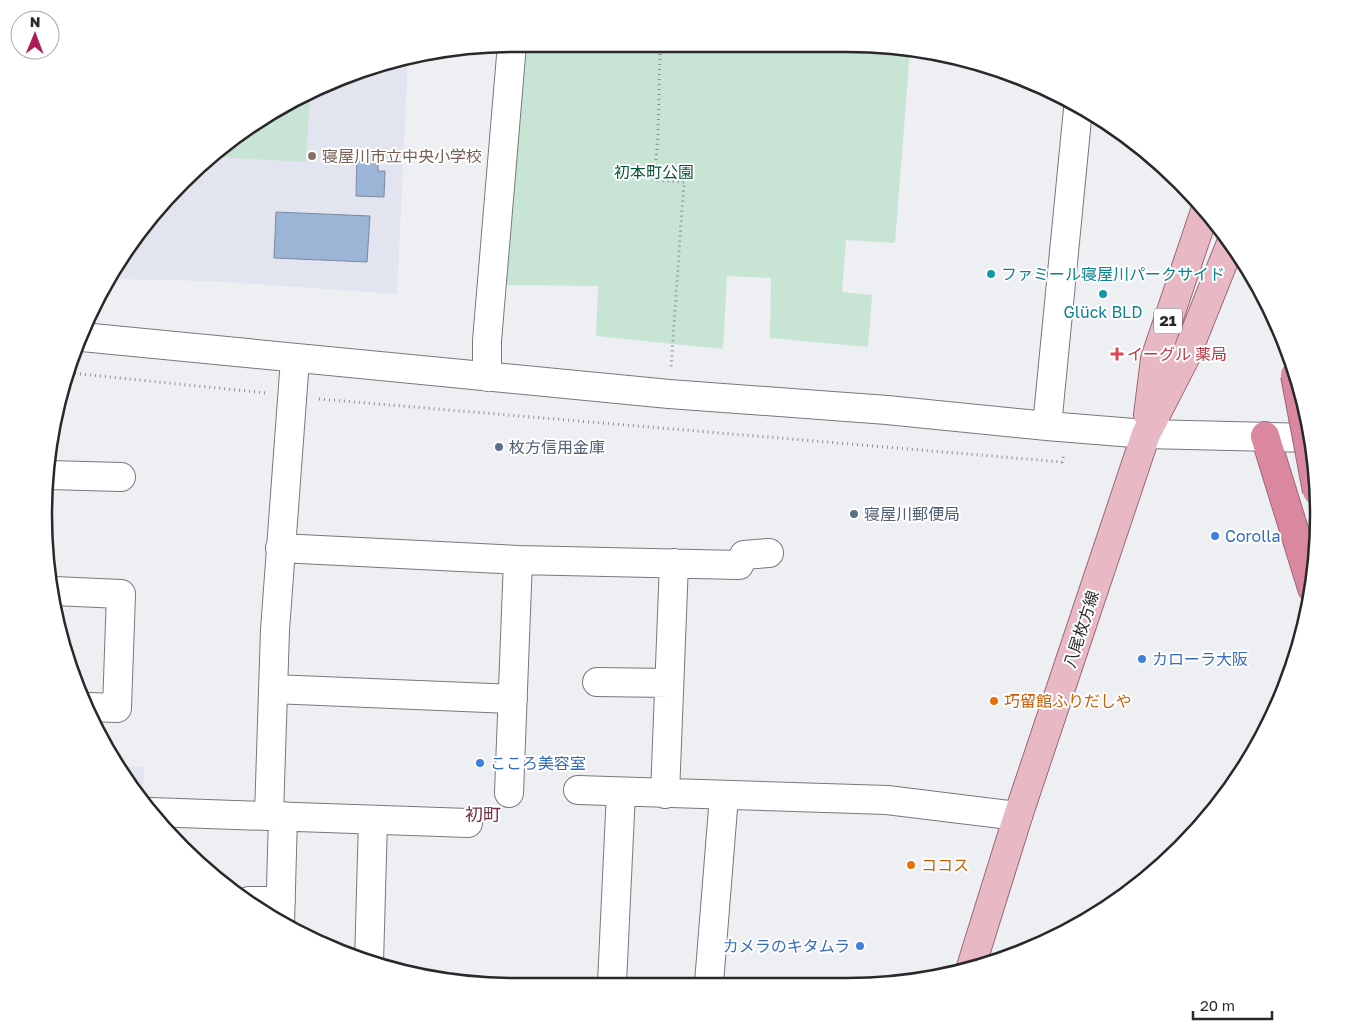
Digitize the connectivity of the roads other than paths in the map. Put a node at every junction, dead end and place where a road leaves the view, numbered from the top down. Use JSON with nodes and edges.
{"nodes":[{"id":1,"x":511,"y":52,"type":"edge"},
{"id":2,"x":1078,"y":114,"type":"edge"},
{"id":3,"x":1203,"y":218,"type":"edge"},
{"id":4,"x":1228,"y":252,"type":"edge"},
{"id":5,"x":88,"y":338,"type":"edge"},
{"id":6,"x":295,"y":359,"type":"junction"},
{"id":7,"x":487,"y":377,"type":"junction"},
{"id":8,"x":1059,"y":427,"type":"junction"},
{"id":9,"x":1146,"y":434,"type":"junction"},
{"id":10,"x":1265,"y":436,"type":"junction"},
{"id":11,"x":1304,"y":438,"type":"edge"},
{"id":12,"x":54,"y":475,"type":"edge"},
{"id":13,"x":121,"y":477,"type":"dead end"},
{"id":14,"x":280,"y":548,"type":"junction"},
{"id":15,"x":769,"y":553,"type":"dead end"},
{"id":16,"x":518,"y":560,"type":"junction"},
{"id":17,"x":674,"y":563,"type":"junction"},
{"id":18,"x":1307,"y":573,"type":"edge"},
{"id":19,"x":59,"y":591,"type":"edge"},
{"id":20,"x":597,"y":682,"type":"dead end"},
{"id":21,"x":669,"y":684,"type":"junction"},
{"id":22,"x":273,"y":689,"type":"junction"},
{"id":23,"x":513,"y":699,"type":"junction"},
{"id":24,"x":94,"y":706,"type":"edge"},
{"id":25,"x":578,"y":790,"type":"dead end"},
{"id":26,"x":621,"y":792,"type":"junction"},
{"id":27,"x":509,"y":793,"type":"dead end"},
{"id":28,"x":665,"y":794,"type":"junction"},
{"id":29,"x":724,"y":796,"type":"junction"},
{"id":30,"x":160,"y":812,"type":"edge"},
{"id":31,"x":276,"y":816,"type":"junction"},
{"id":32,"x":1018,"y":816,"type":"junction"},
{"id":33,"x":373,"y":820,"type":"junction"},
{"id":34,"x":468,"y":824,"type":"dead end"},
{"id":35,"x":280,"y":912,"type":"edge"},
{"id":36,"x":369,"y":955,"type":"edge"},
{"id":37,"x":973,"y":961,"type":"edge"},
{"id":38,"x":612,"y":978,"type":"edge"},
{"id":39,"x":709,"y":978,"type":"edge"}],
"edges":[{"from":1,"to":7,"type":"street"},
{"from":2,"to":8,"type":"street"},
{"from":3,"to":9,"type":"main road","name":"八尾枚方線","number":"21"},
{"from":4,"to":9,"type":"main road","name":"八尾枚方線","number":"21"},
{"from":5,"to":6,"type":"street"},
{"from":6,"to":7,"type":"street"},
{"from":6,"to":14,"type":"street"},
{"from":7,"to":8,"type":"street"},
{"from":8,"to":9,"type":"street"},
{"from":9,"to":10,"type":"street"},
{"from":9,"to":32,"type":"main road","name":"八尾枚方線","number":"21"},
{"from":10,"to":11,"type":"street"},
{"from":10,"to":18,"type":"highway"},
{"from":12,"to":13,"type":"street"},
{"from":14,"to":16,"type":"street"},
{"from":14,"to":22,"type":"street"},
{"from":15,"to":17,"type":"street"},
{"from":16,"to":17,"type":"street"},
{"from":16,"to":23,"type":"street"},
{"from":17,"to":21,"type":"street"},
{"from":19,"to":24,"type":"street"},
{"from":20,"to":21,"type":"street"},
{"from":21,"to":28,"type":"street"},
{"from":22,"to":23,"type":"street"},
{"from":22,"to":31,"type":"street"},
{"from":23,"to":27,"type":"street"},
{"from":25,"to":26,"type":"street"},
{"from":26,"to":28,"type":"street"},
{"from":26,"to":38,"type":"street"},
{"from":28,"to":29,"type":"street"},
{"from":29,"to":32,"type":"street"},
{"from":29,"to":39,"type":"street"},
{"from":30,"to":31,"type":"street"},
{"from":31,"to":33,"type":"street"},
{"from":31,"to":35,"type":"street"},
{"from":32,"to":37,"type":"main road","name":"八尾枚方線","number":"21"},
{"from":33,"to":34,"type":"street"},
{"from":33,"to":36,"type":"street"}]}
